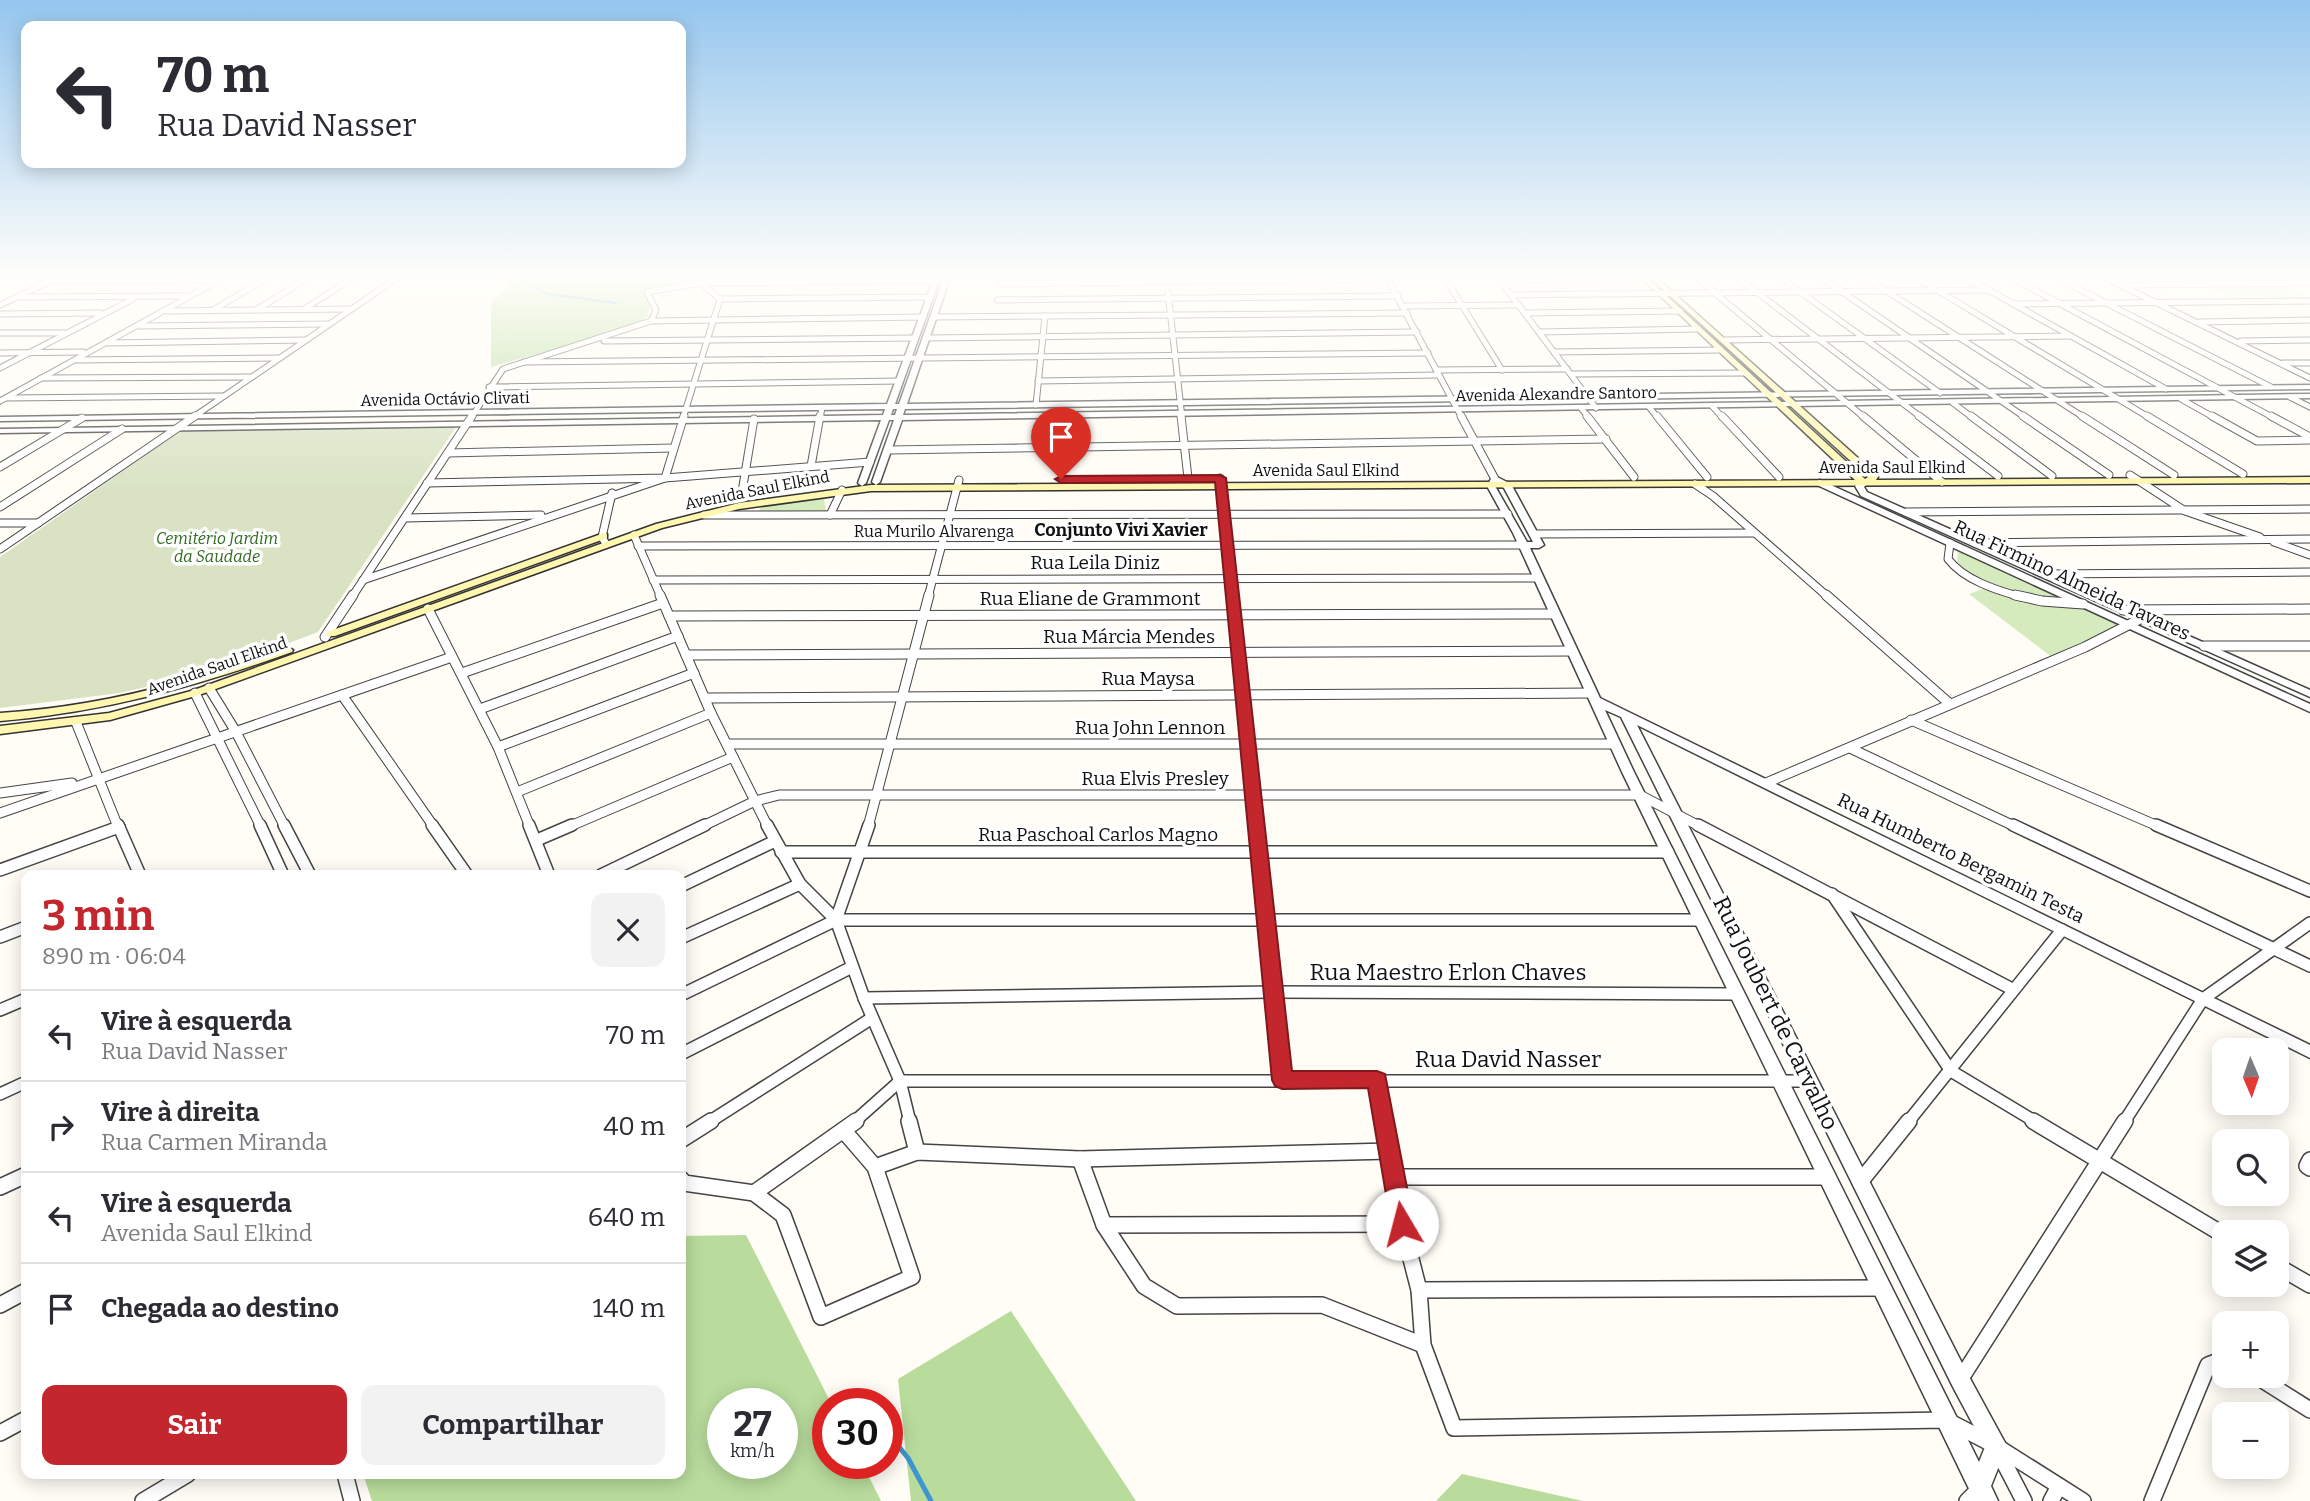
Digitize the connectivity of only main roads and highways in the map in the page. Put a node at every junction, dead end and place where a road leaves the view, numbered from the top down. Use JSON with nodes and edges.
{"nodes":[{"id":1,"x":1719,"y":348,"type":"edge"},
{"id":2,"x":1733,"y":348,"type":"edge"},
{"id":3,"x":2310,"y":473,"type":"edge"},
{"id":4,"x":2267,"y":474,"type":"junction"},
{"id":5,"x":1707,"y":477,"type":"junction"},
{"id":6,"x":1865,"y":479,"type":"junction"},
{"id":7,"x":1939,"y":479,"type":"junction"},
{"id":8,"x":2277,"y":480,"type":"junction"},
{"id":9,"x":2310,"y":480,"type":"edge"},
{"id":10,"x":1637,"y":481,"type":"junction"},
{"id":11,"x":876,"y":482,"type":"junction"},
{"id":12,"x":1220,"y":482,"type":"junction"},
{"id":13,"x":1493,"y":482,"type":"junction"},
{"id":14,"x":959,"y":483,"type":"junction"},
{"id":15,"x":1695,"y":484,"type":"junction"},
{"id":16,"x":842,"y":490,"type":"junction"},
{"id":17,"x":811,"y":491,"type":"junction"},
{"id":18,"x":604,"y":540,"type":"junction"},
{"id":19,"x":325,"y":637,"type":"junction"},
{"id":20,"x":284,"y":660,"type":"junction"},
{"id":21,"x":136,"y":699,"type":"junction"},
{"id":22,"x":0,"y":718,"type":"edge"},
{"id":23,"x":76,"y":722,"type":"junction"},
{"id":24,"x":0,"y":730,"type":"edge"}],
"edges":[{"from":1,"to":6,"type":"main road"},
{"from":2,"to":6,"type":"main road"},
{"from":3,"to":4,"type":"main road","name":"Avenida Saul Elkind"},
{"from":4,"to":7,"type":"main road","name":"Avenida Saul Elkind"},
{"from":4,"to":8,"type":"main road"},
{"from":5,"to":6,"type":"main road","name":"Avenida Saul Elkind"},
{"from":5,"to":10,"type":"main road","name":"Avenida Saul Elkind"},
{"from":5,"to":15,"type":"main road"},
{"from":6,"to":7,"type":"main road","name":"Avenida Saul Elkind"},
{"from":6,"to":15,"type":"main road","name":"Avenida Saul Elkind"},
{"from":7,"to":8,"type":"main road","name":"Avenida Saul Elkind"},
{"from":8,"to":9,"type":"main road","name":"Avenida Saul Elkind"},
{"from":10,"to":13,"type":"main road","name":"Avenida Saul Elkind"},
{"from":10,"to":13,"type":"main road","name":"Avenida Saul Elkind"},
{"from":10,"to":15,"type":"main road","name":"Avenida Saul Elkind"},
{"from":11,"to":14,"type":"main road","name":"Avenida Saul Elkind"},
{"from":11,"to":16,"type":"main road"},
{"from":11,"to":17,"type":"main road","name":"Avenida Saul Elkind"},
{"from":12,"to":13,"type":"main road","name":"Avenida Saul Elkind"},
{"from":12,"to":14,"type":"main road","name":"Avenida Saul Elkind"},
{"from":12,"to":14,"type":"main road","name":"Avenida Saul Elkind"},
{"from":14,"to":16,"type":"main road","name":"Avenida Saul Elkind"},
{"from":16,"to":17,"type":"main road","name":"Avenida Saul Elkind"},
{"from":17,"to":18,"type":"main road","name":"Avenida Saul Elkind"},
{"from":17,"to":18,"type":"main road","name":"Avenida Saul Elkind"},
{"from":18,"to":19,"type":"main road","name":"Avenida Saul Elkind"},
{"from":18,"to":20,"type":"main road","name":"Avenida Saul Elkind"},
{"from":19,"to":20,"type":"main road"},
{"from":19,"to":21,"type":"main road","name":"Avenida Saul Elkind"},
{"from":20,"to":23,"type":"main road","name":"Avenida Saul Elkind"},
{"from":21,"to":22,"type":"main road","name":"Avenida Saul Elkind"},
{"from":21,"to":23,"type":"main road"},
{"from":23,"to":24,"type":"main road","name":"Avenida Saul Elkind"}]}
